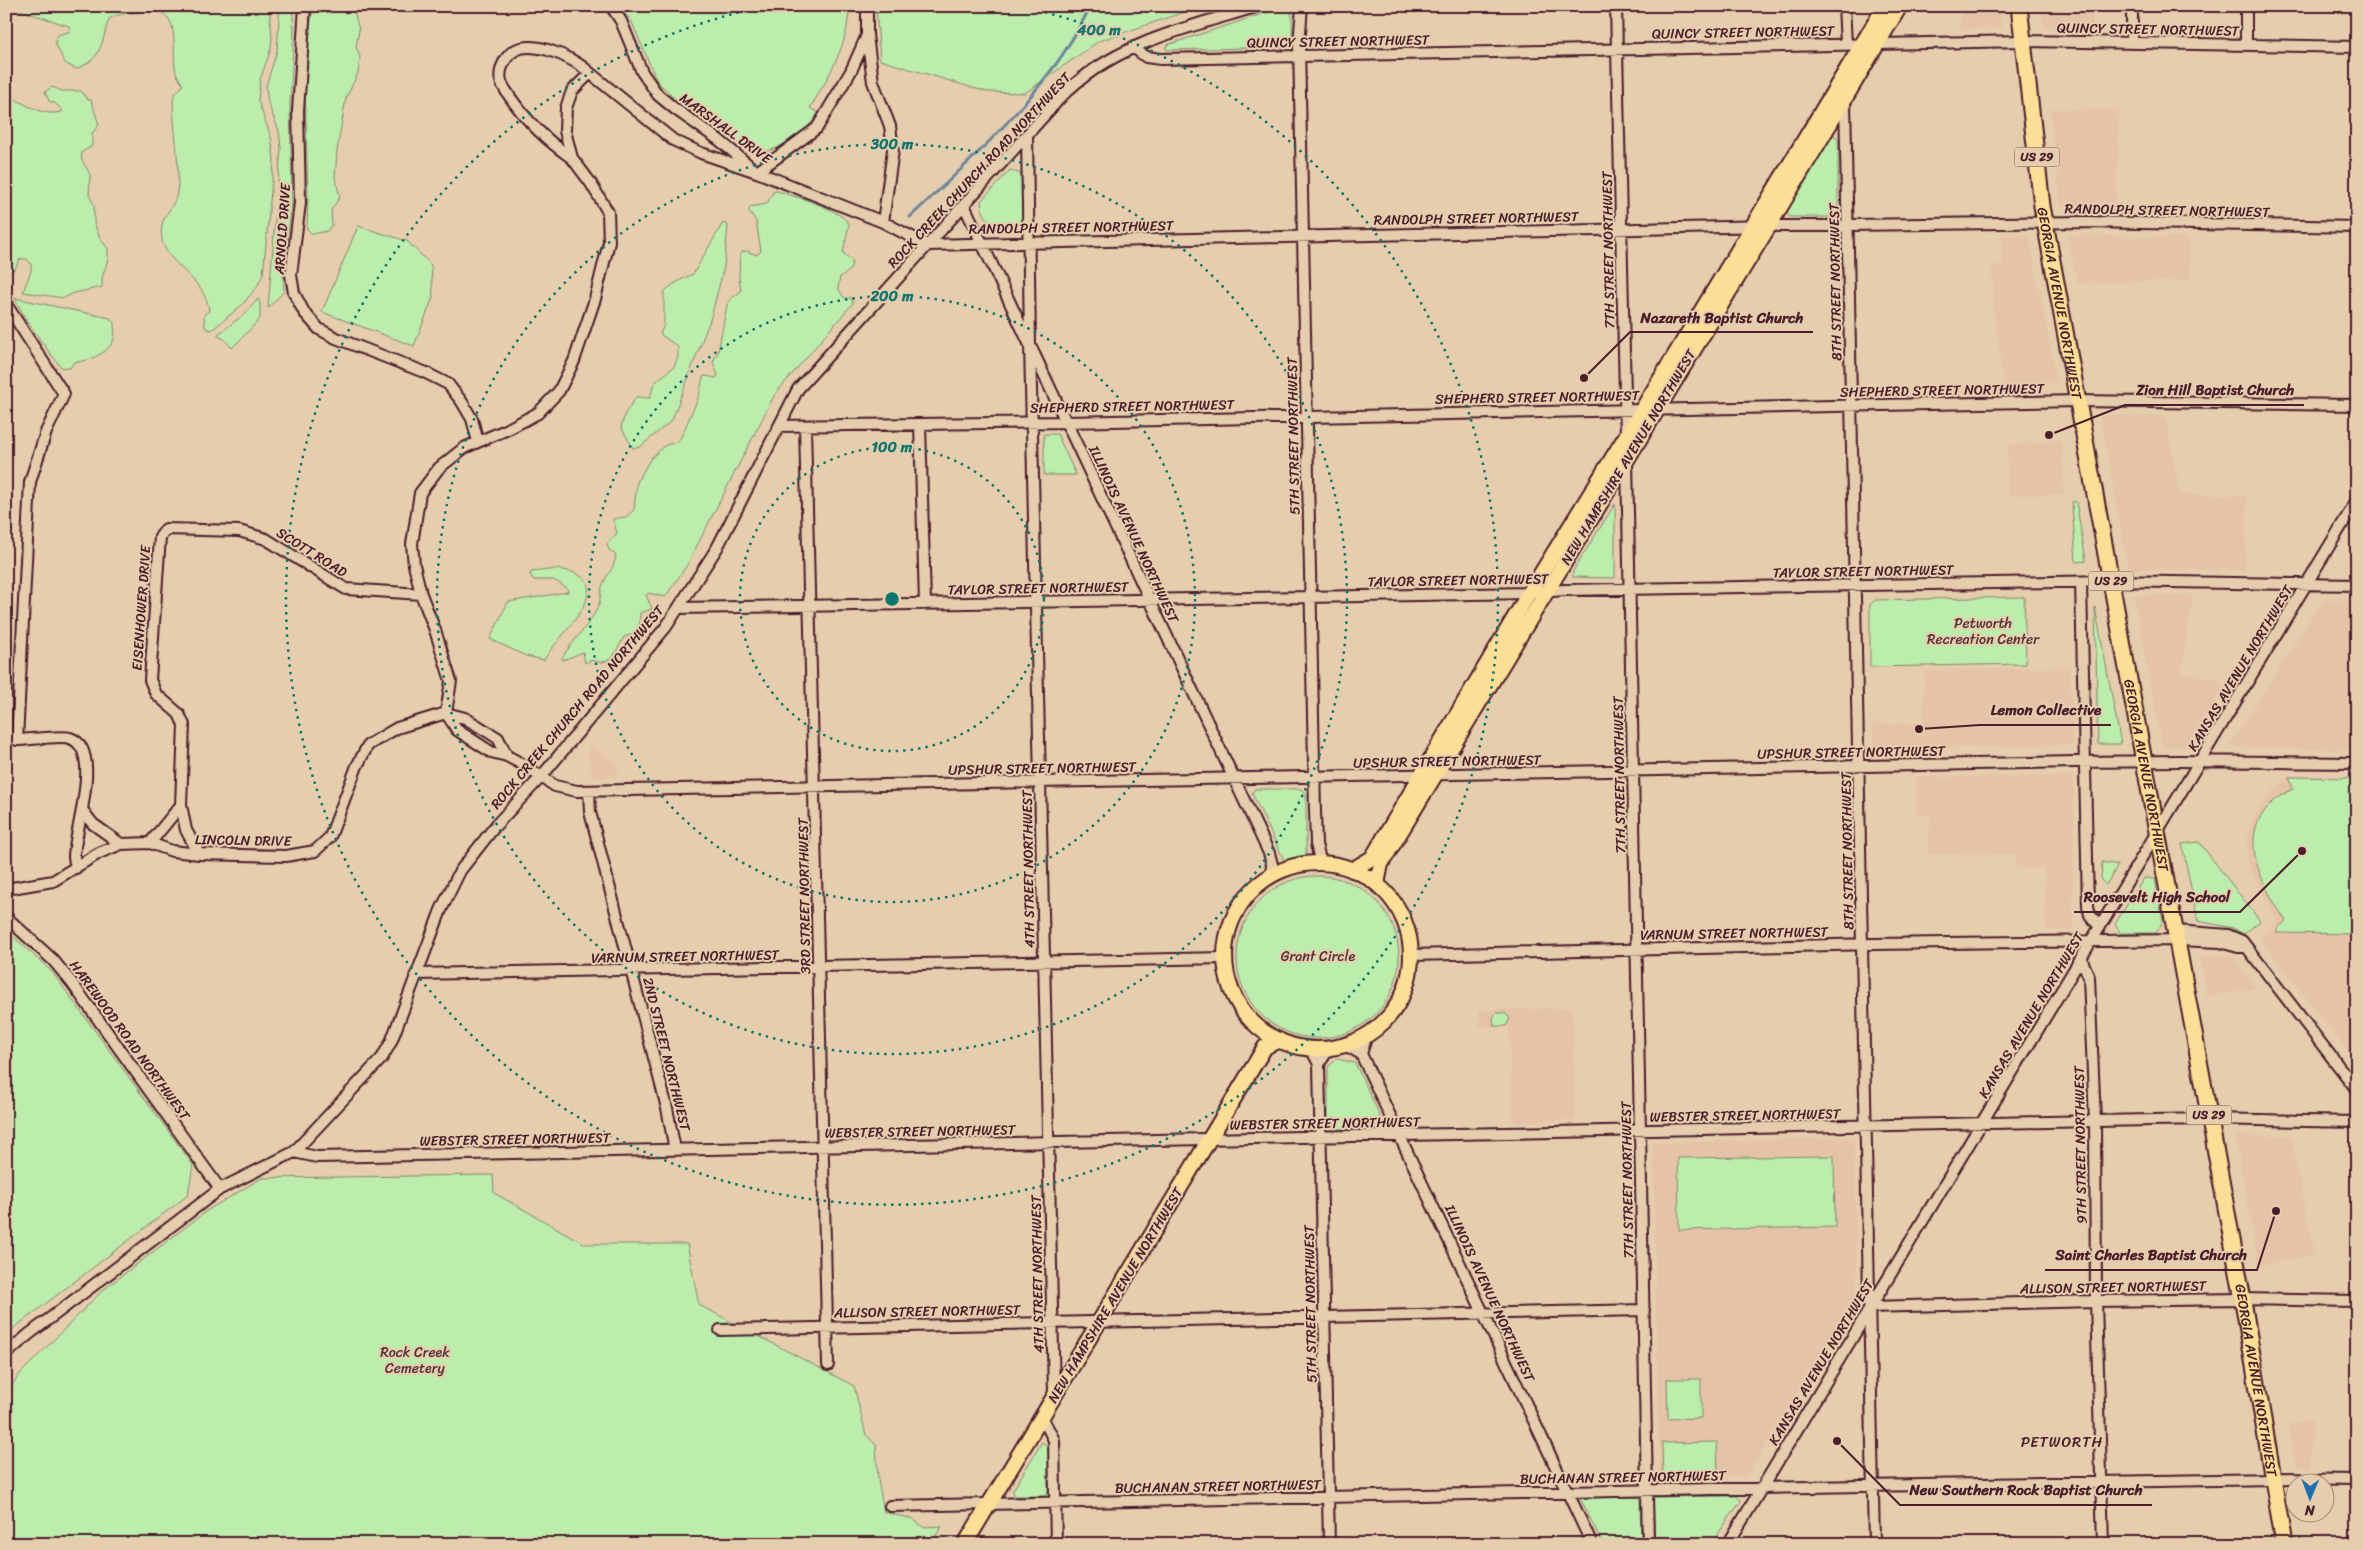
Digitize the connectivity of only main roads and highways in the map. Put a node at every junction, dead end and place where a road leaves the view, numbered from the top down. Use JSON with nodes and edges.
{"nodes":[{"id":1,"x":1885,"y":6,"type":"edge"},
{"id":2,"x":1900,"y":6,"type":"edge"},
{"id":3,"x":2020,"y":6,"type":"edge"},
{"id":4,"x":1352,"y":870,"type":"junction"},
{"id":5,"x":1377,"y":884,"type":"junction"},
{"id":6,"x":1262,"y":1030,"type":"junction"},
{"id":7,"x":1279,"y":1040,"type":"junction"},
{"id":8,"x":1265,"y":1047,"type":"junction"},
{"id":9,"x":965,"y":1544,"type":"edge"},
{"id":10,"x":2284,"y":1544,"type":"edge"}],
"edges":[{"from":1,"to":4,"type":"main road","name":"NEW HAMPSHIRE AVENUE NORTHWEST"},
{"from":2,"to":5,"type":"main road","name":"NEW HAMPSHIRE AVENUE NORTHWEST"},
{"from":3,"to":10,"type":"highway","name":"GEORGIA AVENUE NORTHWEST","number":"US 29"},
{"from":4,"to":5,"type":"main road"},
{"from":4,"to":6,"type":"main road"},
{"from":5,"to":7,"type":"main road"},
{"from":6,"to":7,"type":"main road"},
{"from":6,"to":8,"type":"main road"},
{"from":7,"to":8,"type":"main road"},
{"from":8,"to":9,"type":"main road","name":"NEW HAMPSHIRE AVENUE NORTHWEST"}]}
